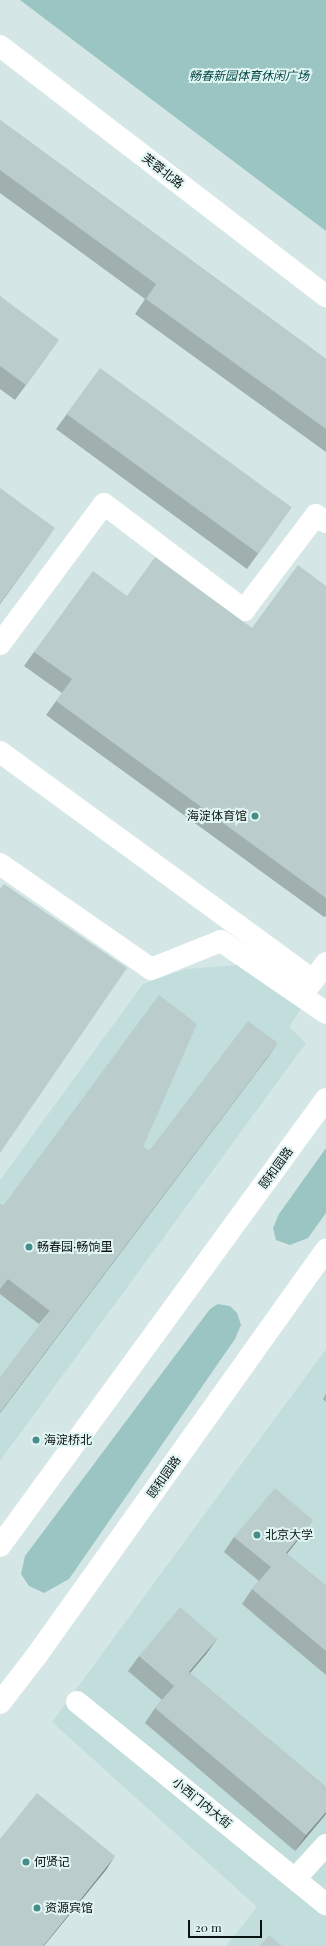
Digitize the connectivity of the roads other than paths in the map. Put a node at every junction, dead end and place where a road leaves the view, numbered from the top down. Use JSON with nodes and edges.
{"nodes":[{"id":1,"x":0,"y":46,"type":"edge"},
{"id":2,"x":326,"y":296,"type":"edge"},
{"id":3,"x":326,"y":522,"type":"edge"},
{"id":4,"x":0,"y":644,"type":"edge"},
{"id":5,"x":0,"y":752,"type":"edge"},
{"id":6,"x":0,"y":864,"type":"edge"},
{"id":7,"x":314,"y":979,"type":"edge"},
{"id":8,"x":326,"y":1013,"type":"edge"},
{"id":9,"x":326,"y":1099,"type":"edge"},
{"id":10,"x":326,"y":1250,"type":"edge"},
{"id":11,"x":0,"y":1546,"type":"edge"},
{"id":12,"x":78,"y":1702,"type":"dead end"},
{"id":13,"x":0,"y":1703,"type":"edge"},
{"id":14,"x":326,"y":1845,"type":"edge"},
{"id":15,"x":294,"y":1879,"type":"junction"},
{"id":16,"x":326,"y":1904,"type":"edge"}],
"edges":[{"from":1,"to":2,"type":"street","name":"芙蓉北路"},
{"from":3,"to":4,"type":"street"},
{"from":5,"to":7,"type":"street"},
{"from":6,"to":7,"type":"street"},
{"from":7,"to":8,"type":"street"},
{"from":9,"to":11,"type":"street","name":"颐和园路"},
{"from":10,"to":13,"type":"street","name":"颐和园路"},
{"from":12,"to":15,"type":"street","name":"小西门内大街"},
{"from":14,"to":15,"type":"street"},
{"from":15,"to":16,"type":"street","name":"小西门内大街"}]}
